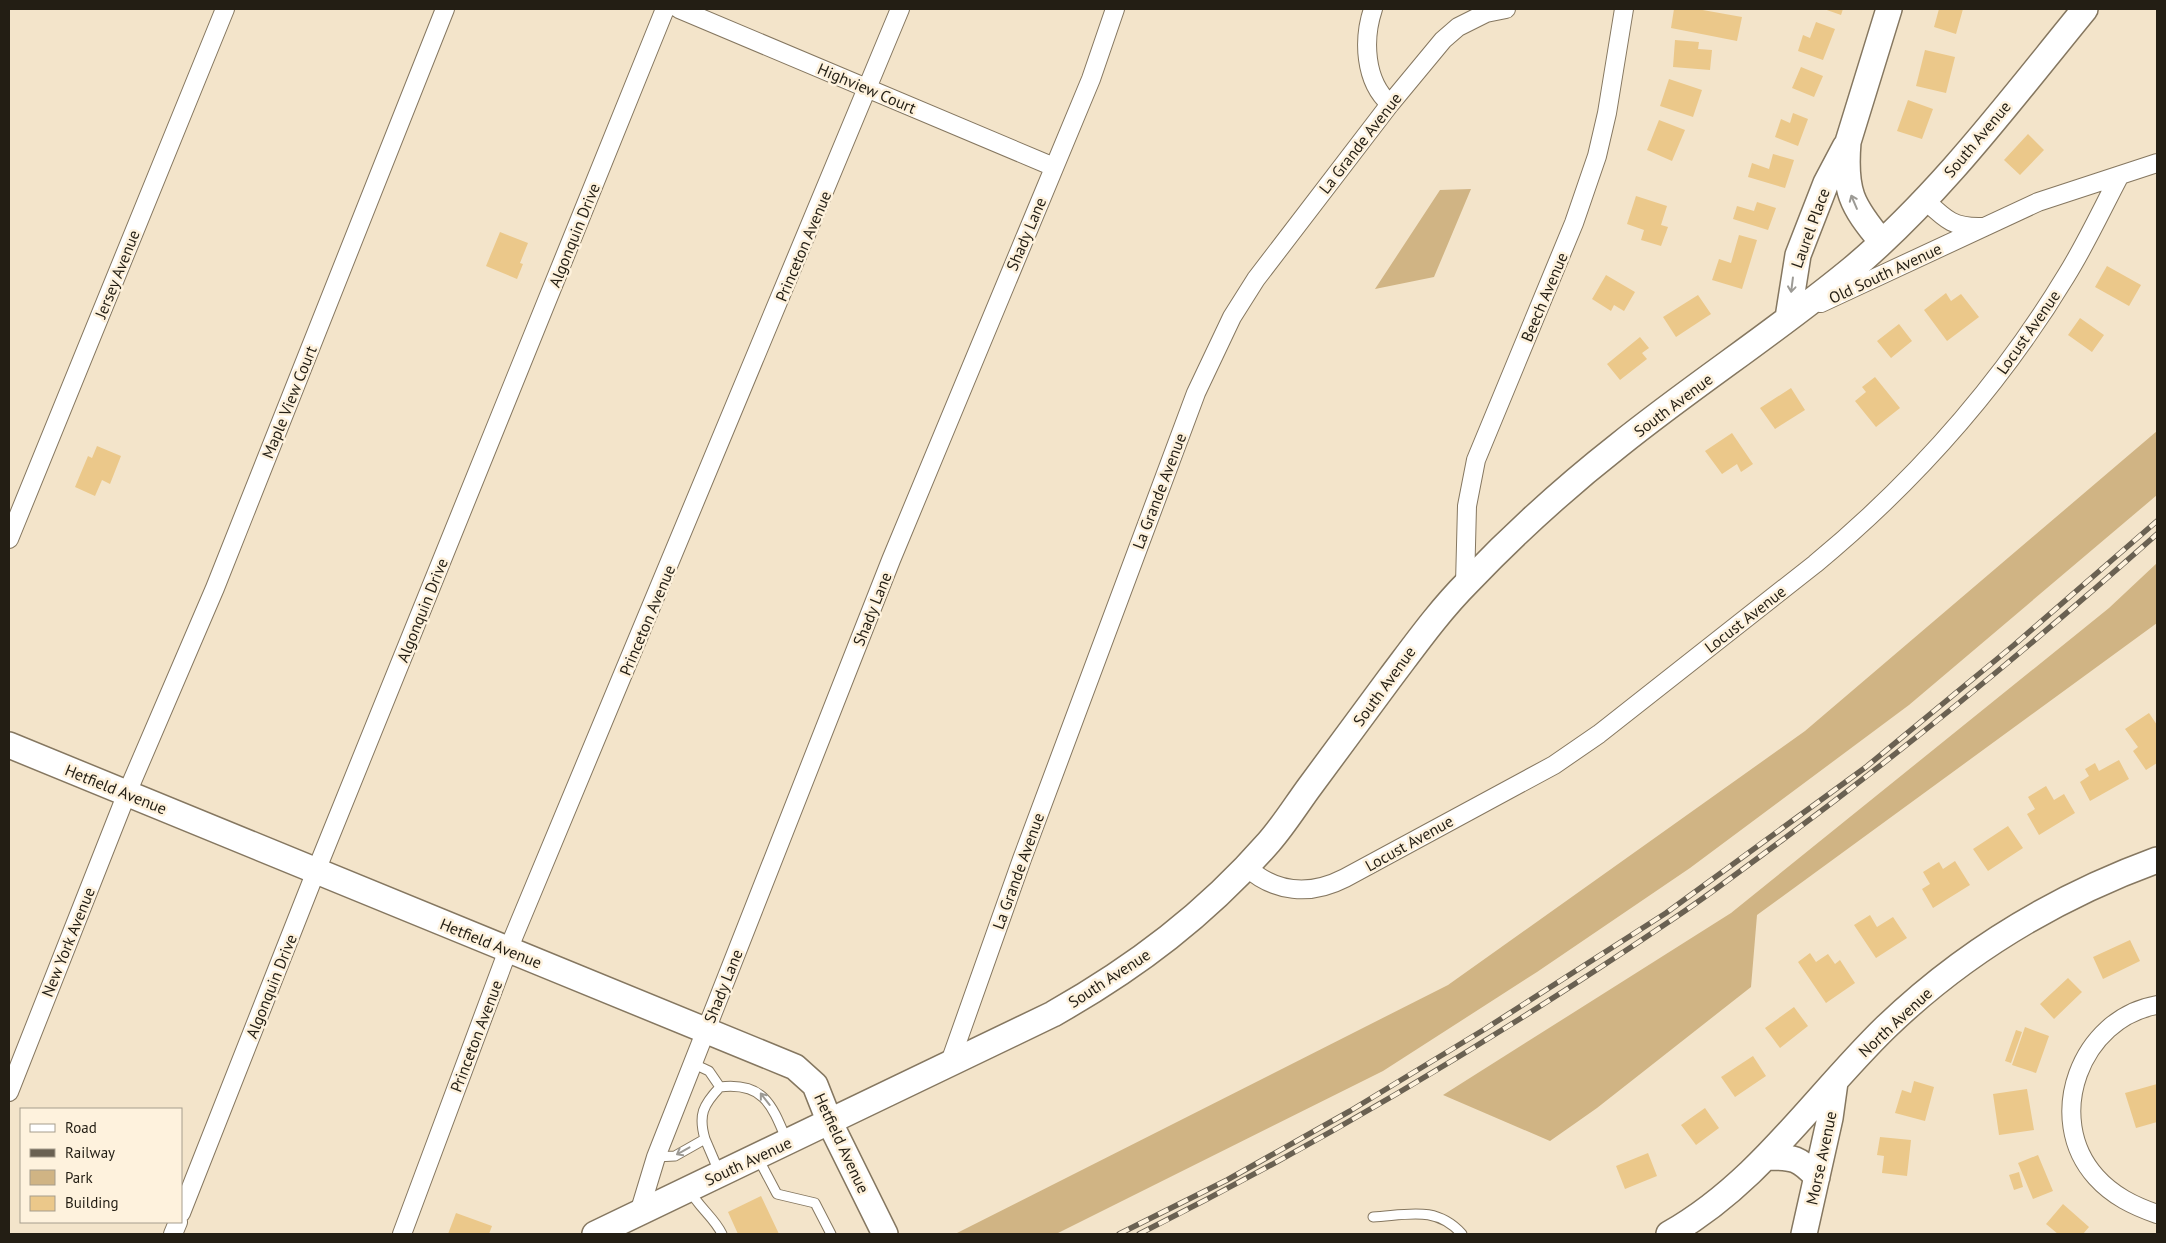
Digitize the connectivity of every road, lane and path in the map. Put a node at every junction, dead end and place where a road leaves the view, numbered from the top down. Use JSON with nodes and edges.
{"nodes":[{"id":1,"x":225,"y":9,"type":"edge"},
{"id":2,"x":445,"y":9,"type":"edge"},
{"id":3,"x":665,"y":9,"type":"edge"},
{"id":4,"x":680,"y":9,"type":"edge"},
{"id":5,"x":900,"y":9,"type":"edge"},
{"id":6,"x":1116,"y":9,"type":"edge"},
{"id":7,"x":1373,"y":9,"type":"edge"},
{"id":8,"x":1506,"y":9,"type":"edge"},
{"id":9,"x":1624,"y":9,"type":"edge"},
{"id":10,"x":1889,"y":9,"type":"edge"},
{"id":11,"x":2085,"y":9,"type":"edge"},
{"id":12,"x":868,"y":89,"type":"junction"},
{"id":13,"x":1390,"y":104,"type":"junction"},
{"id":14,"x":1848,"y":142,"type":"junction"},
{"id":15,"x":2157,"y":163,"type":"edge"},
{"id":16,"x":1054,"y":167,"type":"junction"},
{"id":17,"x":2120,"y":175,"type":"junction"},
{"id":18,"x":1925,"y":200,"type":"junction"},
{"id":19,"x":1982,"y":227,"type":"junction"},
{"id":20,"x":1882,"y":242,"type":"junction"},
{"id":21,"x":1788,"y":318,"type":"junction"},
{"id":22,"x":9,"y":539,"type":"edge"},
{"id":23,"x":1465,"y":584,"type":"junction"},
{"id":24,"x":9,"y":745,"type":"edge"},
{"id":25,"x":127,"y":792,"type":"junction"},
{"id":26,"x":2157,"y":860,"type":"edge"},
{"id":27,"x":1245,"y":866,"type":"junction"},
{"id":28,"x":316,"y":871,"type":"junction"},
{"id":29,"x":508,"y":950,"type":"junction"},
{"id":30,"x":2157,"y":1004,"type":"edge"},
{"id":31,"x":705,"y":1032,"type":"junction"},
{"id":32,"x":950,"y":1062,"type":"junction"},
{"id":33,"x":694,"y":1064,"type":"junction"},
{"id":34,"x":1835,"y":1082,"type":"junction"},
{"id":35,"x":720,"y":1087,"type":"junction"},
{"id":36,"x":9,"y":1092,"type":"edge"},
{"id":37,"x":830,"y":1123,"type":"junction"},
{"id":38,"x":705,"y":1139,"type":"junction"},
{"id":39,"x":788,"y":1142,"type":"junction"},
{"id":40,"x":757,"y":1155,"type":"junction"},
{"id":41,"x":656,"y":1157,"type":"junction"},
{"id":42,"x":1767,"y":1157,"type":"junction"},
{"id":43,"x":720,"y":1174,"type":"junction"},
{"id":44,"x":1817,"y":1178,"type":"junction"},
{"id":45,"x":689,"y":1189,"type":"junction"},
{"id":46,"x":182,"y":1210,"type":"edge"},
{"id":47,"x":639,"y":1213,"type":"junction"},
{"id":48,"x":2157,"y":1214,"type":"edge"},
{"id":49,"x":1373,"y":1217,"type":"dead end"},
{"id":50,"x":601,"y":1233,"type":"edge"},
{"id":51,"x":402,"y":1234,"type":"edge"},
{"id":52,"x":722,"y":1234,"type":"edge"},
{"id":53,"x":831,"y":1234,"type":"edge"},
{"id":54,"x":885,"y":1234,"type":"edge"},
{"id":55,"x":1462,"y":1234,"type":"edge"},
{"id":56,"x":1669,"y":1234,"type":"edge"},
{"id":57,"x":1804,"y":1234,"type":"edge"}],
"edges":[{"from":1,"to":22,"type":"street","name":"Jersey Avenue"},
{"from":2,"to":25,"type":"street","name":"Maple View Court"},
{"from":3,"to":28,"type":"street","name":"Algonquin Drive"},
{"from":4,"to":12,"type":"street","name":"Highview Court"},
{"from":5,"to":12,"type":"street","name":"Princeton Avenue"},
{"from":6,"to":16,"type":"street","name":"Shady Lane"},
{"from":7,"to":13,"type":"street"},
{"from":8,"to":13,"type":"street","name":"La Grande Avenue"},
{"from":9,"to":23,"type":"street","name":"Beech Avenue"},
{"from":10,"to":14,"type":"main road","name":"Laurel Place"},
{"from":11,"to":18,"type":"main road","name":"South Avenue"},
{"from":12,"to":16,"type":"street","name":"Highview Court"},
{"from":12,"to":29,"type":"street","name":"Princeton Avenue"},
{"from":13,"to":32,"type":"street","name":"La Grande Avenue"},
{"from":20,"to":14,"type":"main road","name":"Laurel Place","one_way":true},
{"from":14,"to":21,"type":"main road","name":"Laurel Place","one_way":true},
{"from":15,"to":17,"type":"street","name":"Old South Avenue"},
{"from":16,"to":31,"type":"street","name":"Shady Lane"},
{"from":17,"to":19,"type":"street","name":"Old South Avenue"},
{"from":17,"to":27,"type":"street","name":"Locust Avenue"},
{"from":18,"to":19,"type":"street","name":"Old South Avenue"},
{"from":18,"to":20,"type":"main road","name":"South Avenue"},
{"from":19,"to":21,"type":"street","name":"Old South Avenue"},
{"from":20,"to":21,"type":"main road","name":"South Avenue"},
{"from":21,"to":23,"type":"main road","name":"South Avenue"},
{"from":23,"to":27,"type":"main road","name":"South Avenue"},
{"from":24,"to":25,"type":"main road","name":"Hetfield Avenue"},
{"from":25,"to":28,"type":"main road","name":"Hetfield Avenue"},
{"from":25,"to":36,"type":"street","name":"New York Avenue"},
{"from":26,"to":34,"type":"main road","name":"North Avenue"},
{"from":27,"to":32,"type":"main road","name":"South Avenue"},
{"from":28,"to":29,"type":"main road","name":"Hetfield Avenue"},
{"from":28,"to":46,"type":"street","name":"Algonquin Drive"},
{"from":29,"to":31,"type":"main road","name":"Hetfield Avenue"},
{"from":29,"to":51,"type":"street","name":"Princeton Avenue"},
{"from":30,"to":48,"type":"street"},
{"from":31,"to":33,"type":"street","name":"Shady Lane"},
{"from":31,"to":37,"type":"main road","name":"Hetfield Avenue"},
{"from":32,"to":37,"type":"main road","name":"South Avenue"},
{"from":33,"to":35,"type":"lane"},
{"from":33,"to":41,"type":"street","name":"Shady Lane"},
{"from":34,"to":42,"type":"main road","name":"North Avenue"},
{"from":34,"to":44,"type":"main road","name":"Morse Avenue"},
{"from":35,"to":38,"type":"lane"},
{"from":39,"to":35,"type":"lane","one_way":true},
{"from":37,"to":39,"type":"main road","name":"South Avenue"},
{"from":37,"to":54,"type":"main road","name":"Hetfield Avenue"},
{"from":38,"to":41,"type":"lane","one_way":true},
{"from":38,"to":43,"type":"lane"},
{"from":39,"to":40,"type":"main road","name":"South Avenue"},
{"from":40,"to":43,"type":"main road","name":"South Avenue"},
{"from":40,"to":53,"type":"lane"},
{"from":41,"to":47,"type":"street","name":"Shady Lane"},
{"from":42,"to":44,"type":"main road"},
{"from":42,"to":56,"type":"main road","name":"North Avenue"},
{"from":43,"to":45,"type":"main road","name":"South Avenue"},
{"from":44,"to":57,"type":"main road","name":"Morse Avenue"},
{"from":45,"to":47,"type":"main road","name":"South Avenue"},
{"from":45,"to":52,"type":"lane"},
{"from":47,"to":50,"type":"main road","name":"South Avenue"},
{"from":49,"to":55,"type":"lane"}]}
